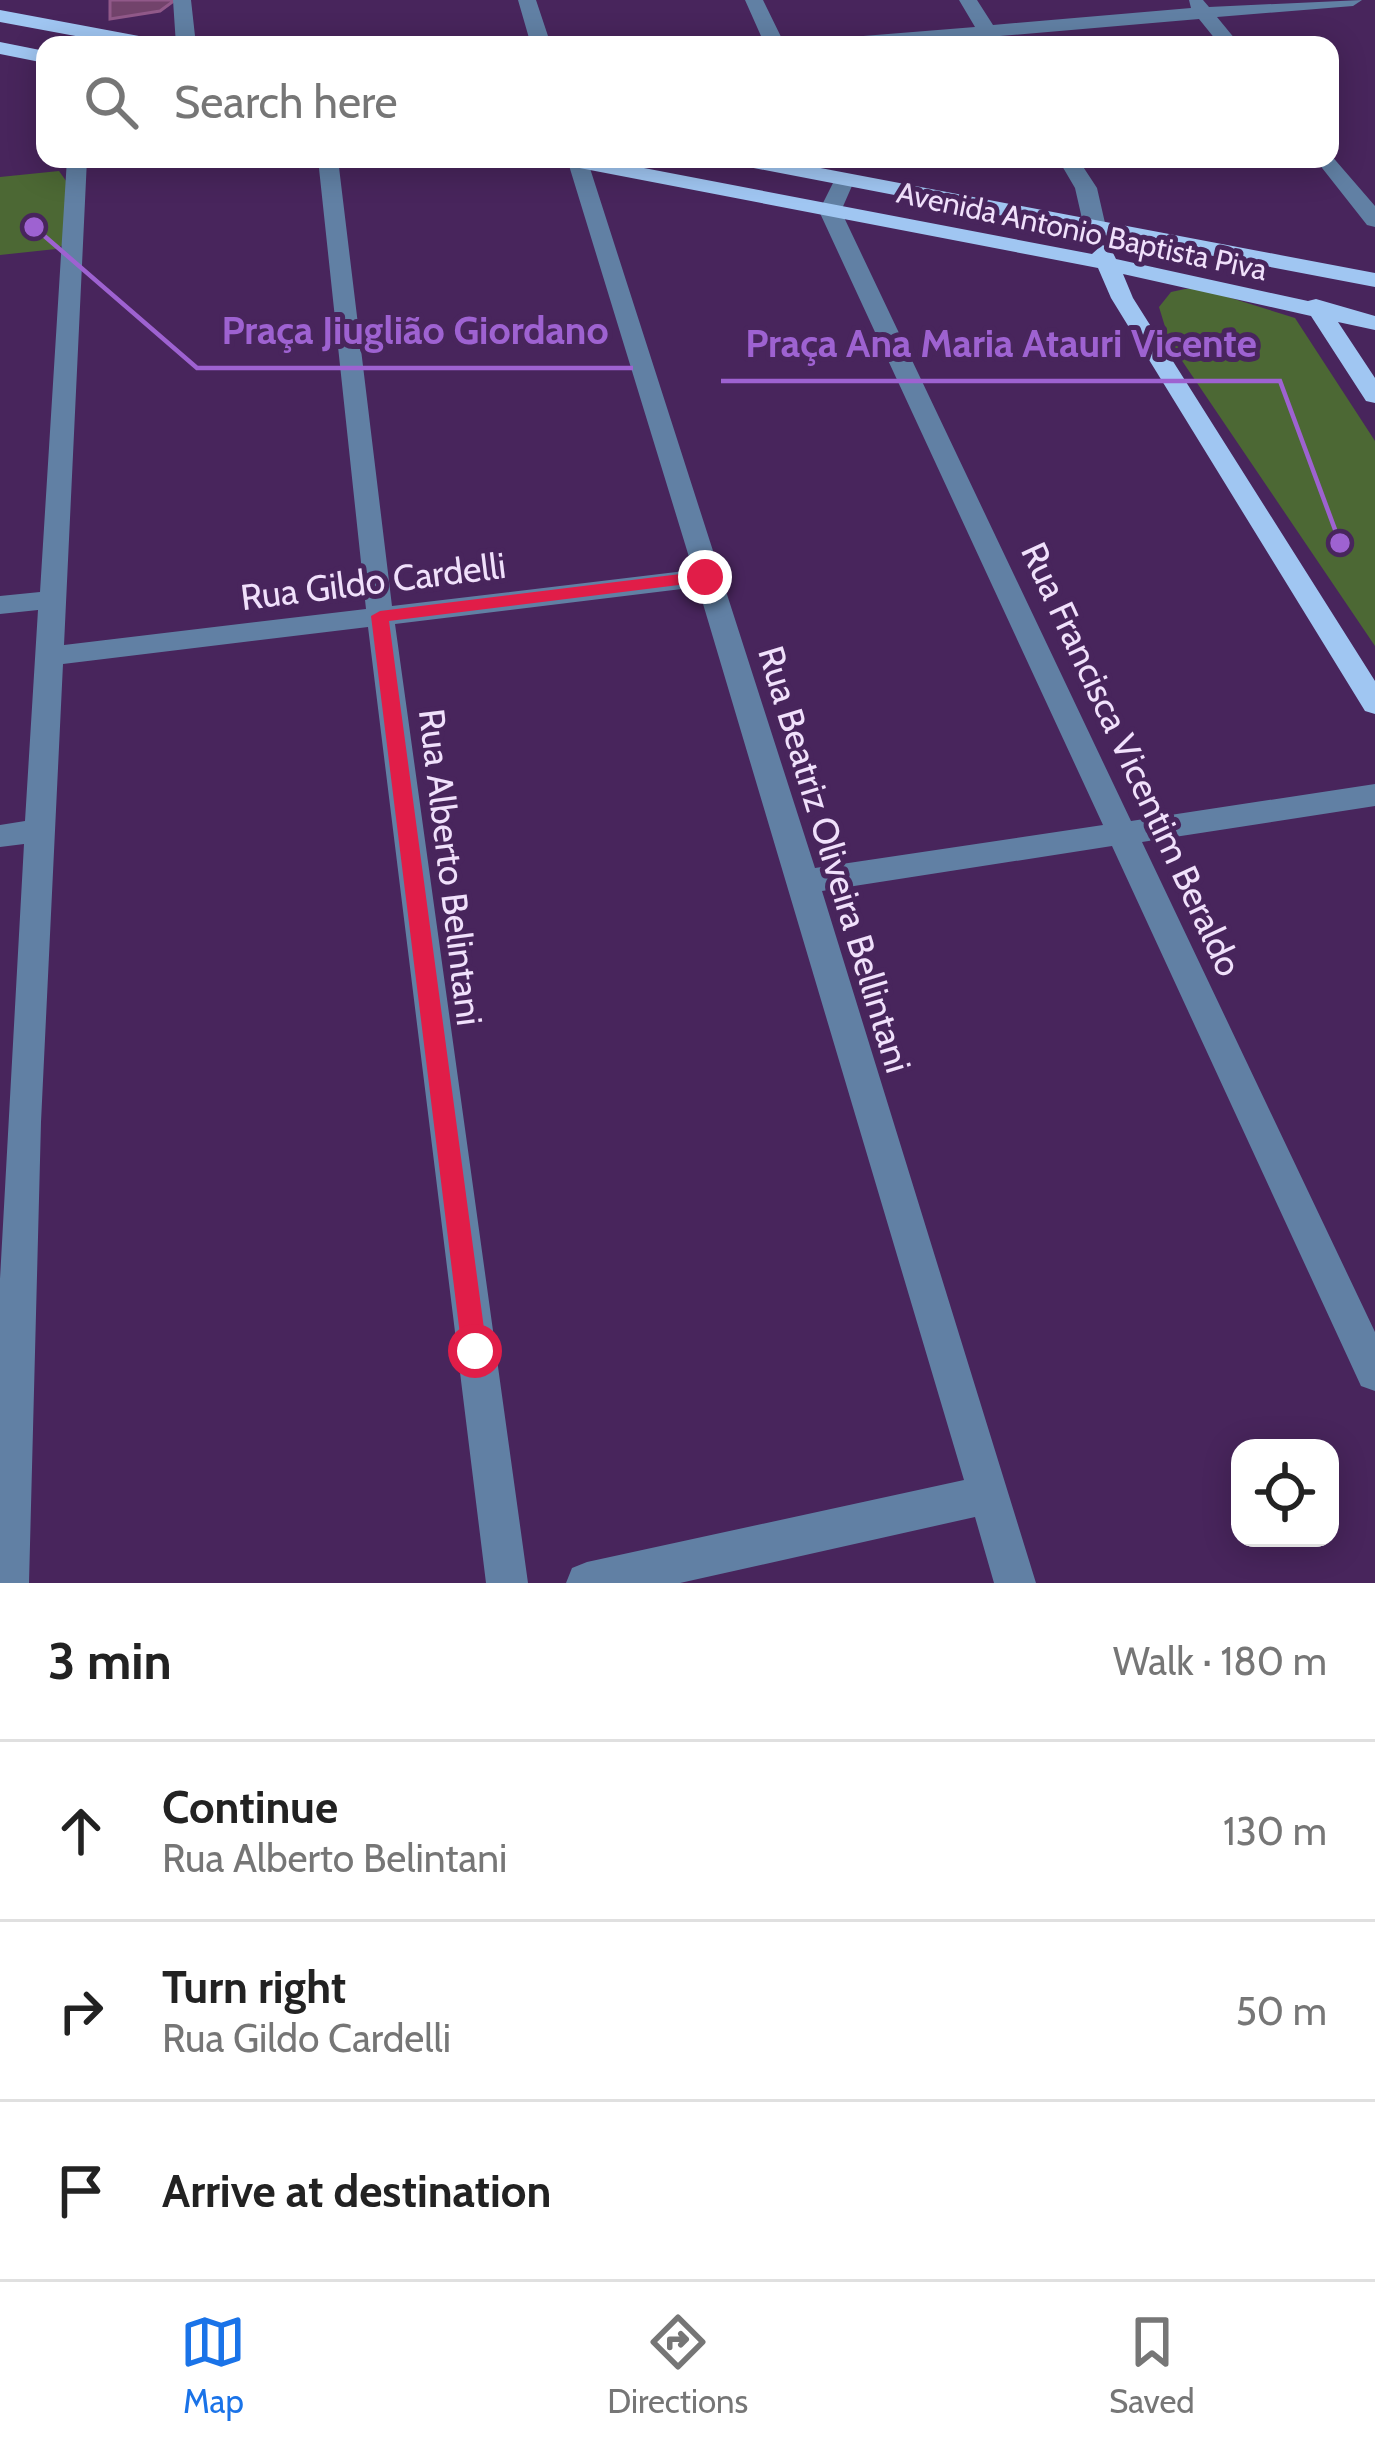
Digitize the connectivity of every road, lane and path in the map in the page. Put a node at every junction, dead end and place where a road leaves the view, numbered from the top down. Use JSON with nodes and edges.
{"nodes":[{"id":1,"x":182,"y":0,"type":"edge"},
{"id":2,"x":527,"y":0,"type":"edge"},
{"id":3,"x":754,"y":0,"type":"edge"},
{"id":4,"x":968,"y":0,"type":"edge"},
{"id":5,"x":1353,"y":0,"type":"edge"},
{"id":6,"x":1198,"y":6,"type":"edge"},
{"id":7,"x":0,"y":16,"type":"edge"},
{"id":8,"x":107,"y":36,"type":"edge"},
{"id":9,"x":185,"y":36,"type":"edge"},
{"id":10,"x":538,"y":36,"type":"edge"},
{"id":11,"x":772,"y":36,"type":"edge"},
{"id":12,"x":990,"y":36,"type":"edge"},
{"id":13,"x":1011,"y":36,"type":"edge"},
{"id":14,"x":1223,"y":36,"type":"edge"},
{"id":15,"x":0,"y":48,"type":"edge"},
{"id":16,"x":36,"y":55,"type":"edge"},
{"id":17,"x":77,"y":168,"type":"edge"},
{"id":18,"x":329,"y":168,"type":"edge"},
{"id":19,"x":576,"y":168,"type":"edge"},
{"id":20,"x":613,"y":168,"type":"edge"},
{"id":21,"x":788,"y":168,"type":"edge"},
{"id":22,"x":1074,"y":168,"type":"edge"},
{"id":23,"x":1332,"y":168,"type":"edge"},
{"id":24,"x":844,"y":178,"type":"junction"},
{"id":25,"x":830,"y":211,"type":"junction"},
{"id":26,"x":1375,"y":220,"type":"edge"},
{"id":27,"x":1094,"y":223,"type":"junction"},
{"id":28,"x":1287,"y":261,"type":"junction"},
{"id":29,"x":1105,"y":262,"type":"junction"},
{"id":30,"x":1375,"y":280,"type":"edge"},
{"id":31,"x":1321,"y":313,"type":"junction"},
{"id":32,"x":1375,"y":323,"type":"edge"},
{"id":33,"x":1375,"y":396,"type":"edge"},
{"id":34,"x":705,"y":577,"type":"junction"},
{"id":35,"x":53,"y":600,"type":"junction"},
{"id":36,"x":0,"y":605,"type":"edge"},
{"id":37,"x":380,"y":616,"type":"junction"},
{"id":38,"x":50,"y":656,"type":"junction"},
{"id":39,"x":1375,"y":704,"type":"edge"},
{"id":40,"x":1375,"y":795,"type":"edge"},
{"id":41,"x":41,"y":830,"type":"junction"},
{"id":42,"x":1125,"y":832,"type":"junction"},
{"id":43,"x":0,"y":836,"type":"edge"},
{"id":44,"x":804,"y":882,"type":"junction"},
{"id":45,"x":12,"y":1123,"type":"edge"},
{"id":46,"x":1375,"y":1373,"type":"edge"},
{"id":47,"x":987,"y":1496,"type":"junction"},
{"id":48,"x":6,"y":1571,"type":"edge"},
{"id":49,"x":507,"y":1583,"type":"edge"},
{"id":50,"x":587,"y":1583,"type":"edge"},
{"id":51,"x":1015,"y":1583,"type":"edge"}],
"edges":[{"from":1,"to":9,"type":"street"},
{"from":2,"to":10,"type":"street"},
{"from":3,"to":11,"type":"street"},
{"from":4,"to":12,"type":"street"},
{"from":5,"to":6,"type":"street"},
{"from":6,"to":13,"type":"street"},
{"from":6,"to":14,"type":"street"},
{"from":7,"to":8,"type":"main road"},
{"from":15,"to":16,"type":"main road"},
{"from":17,"to":35,"type":"street"},
{"from":18,"to":37,"type":"street","name":"Rua Alberto Belintani"},
{"from":19,"to":34,"type":"street","name":"Rua Beatriz Oliveira Bellintani"},
{"from":20,"to":25,"type":"main road","name":"Avenida Antonio Baptista Piva"},
{"from":21,"to":24,"type":"main road","name":"Avenida Antonio Baptista Piva"},
{"from":22,"to":27,"type":"street"},
{"from":23,"to":26,"type":"street"},
{"from":24,"to":25,"type":"street"},
{"from":24,"to":27,"type":"main road","name":"Avenida Antonio Baptista Piva"},
{"from":25,"to":29,"type":"main road","name":"Avenida Antonio Baptista Piva"},
{"from":25,"to":42,"type":"street","name":"Rua Francisca Vicentim Beraldo"},
{"from":27,"to":28,"type":"main road","name":"Avenida Antonio Baptista Piva"},
{"from":27,"to":29,"type":"main road"},
{"from":28,"to":30,"type":"main road","name":"Avenida Antonio Baptista Piva"},
{"from":28,"to":31,"type":"main road"},
{"from":29,"to":31,"type":"main road","name":"Avenida Antonio Baptista Piva"},
{"from":29,"to":39,"type":"main road"},
{"from":31,"to":32,"type":"main road","name":"Avenida Antonio Baptista Piva"},
{"from":31,"to":33,"type":"main road"},
{"from":34,"to":37,"type":"street","name":"Rua Gildo Cardelli"},
{"from":34,"to":44,"type":"street","name":"Rua Beatriz Oliveira Bellintani"},
{"from":35,"to":36,"type":"street"},
{"from":35,"to":38,"type":"street"},
{"from":37,"to":38,"type":"street","name":"Rua Gildo Cardelli"},
{"from":37,"to":49,"type":"street","name":"Rua Alberto Belintani"},
{"from":38,"to":41,"type":"street"},
{"from":40,"to":42,"type":"street"},
{"from":41,"to":43,"type":"street"},
{"from":41,"to":45,"type":"street"},
{"from":42,"to":44,"type":"street"},
{"from":42,"to":46,"type":"street","name":"Rua Francisca Vicentim Beraldo"},
{"from":44,"to":47,"type":"street","name":"Rua Beatriz Oliveira Bellintani"},
{"from":45,"to":48,"type":"street"},
{"from":47,"to":50,"type":"street"},
{"from":47,"to":51,"type":"street","name":"Rua Beatriz Oliveira Bellintani"}]}
